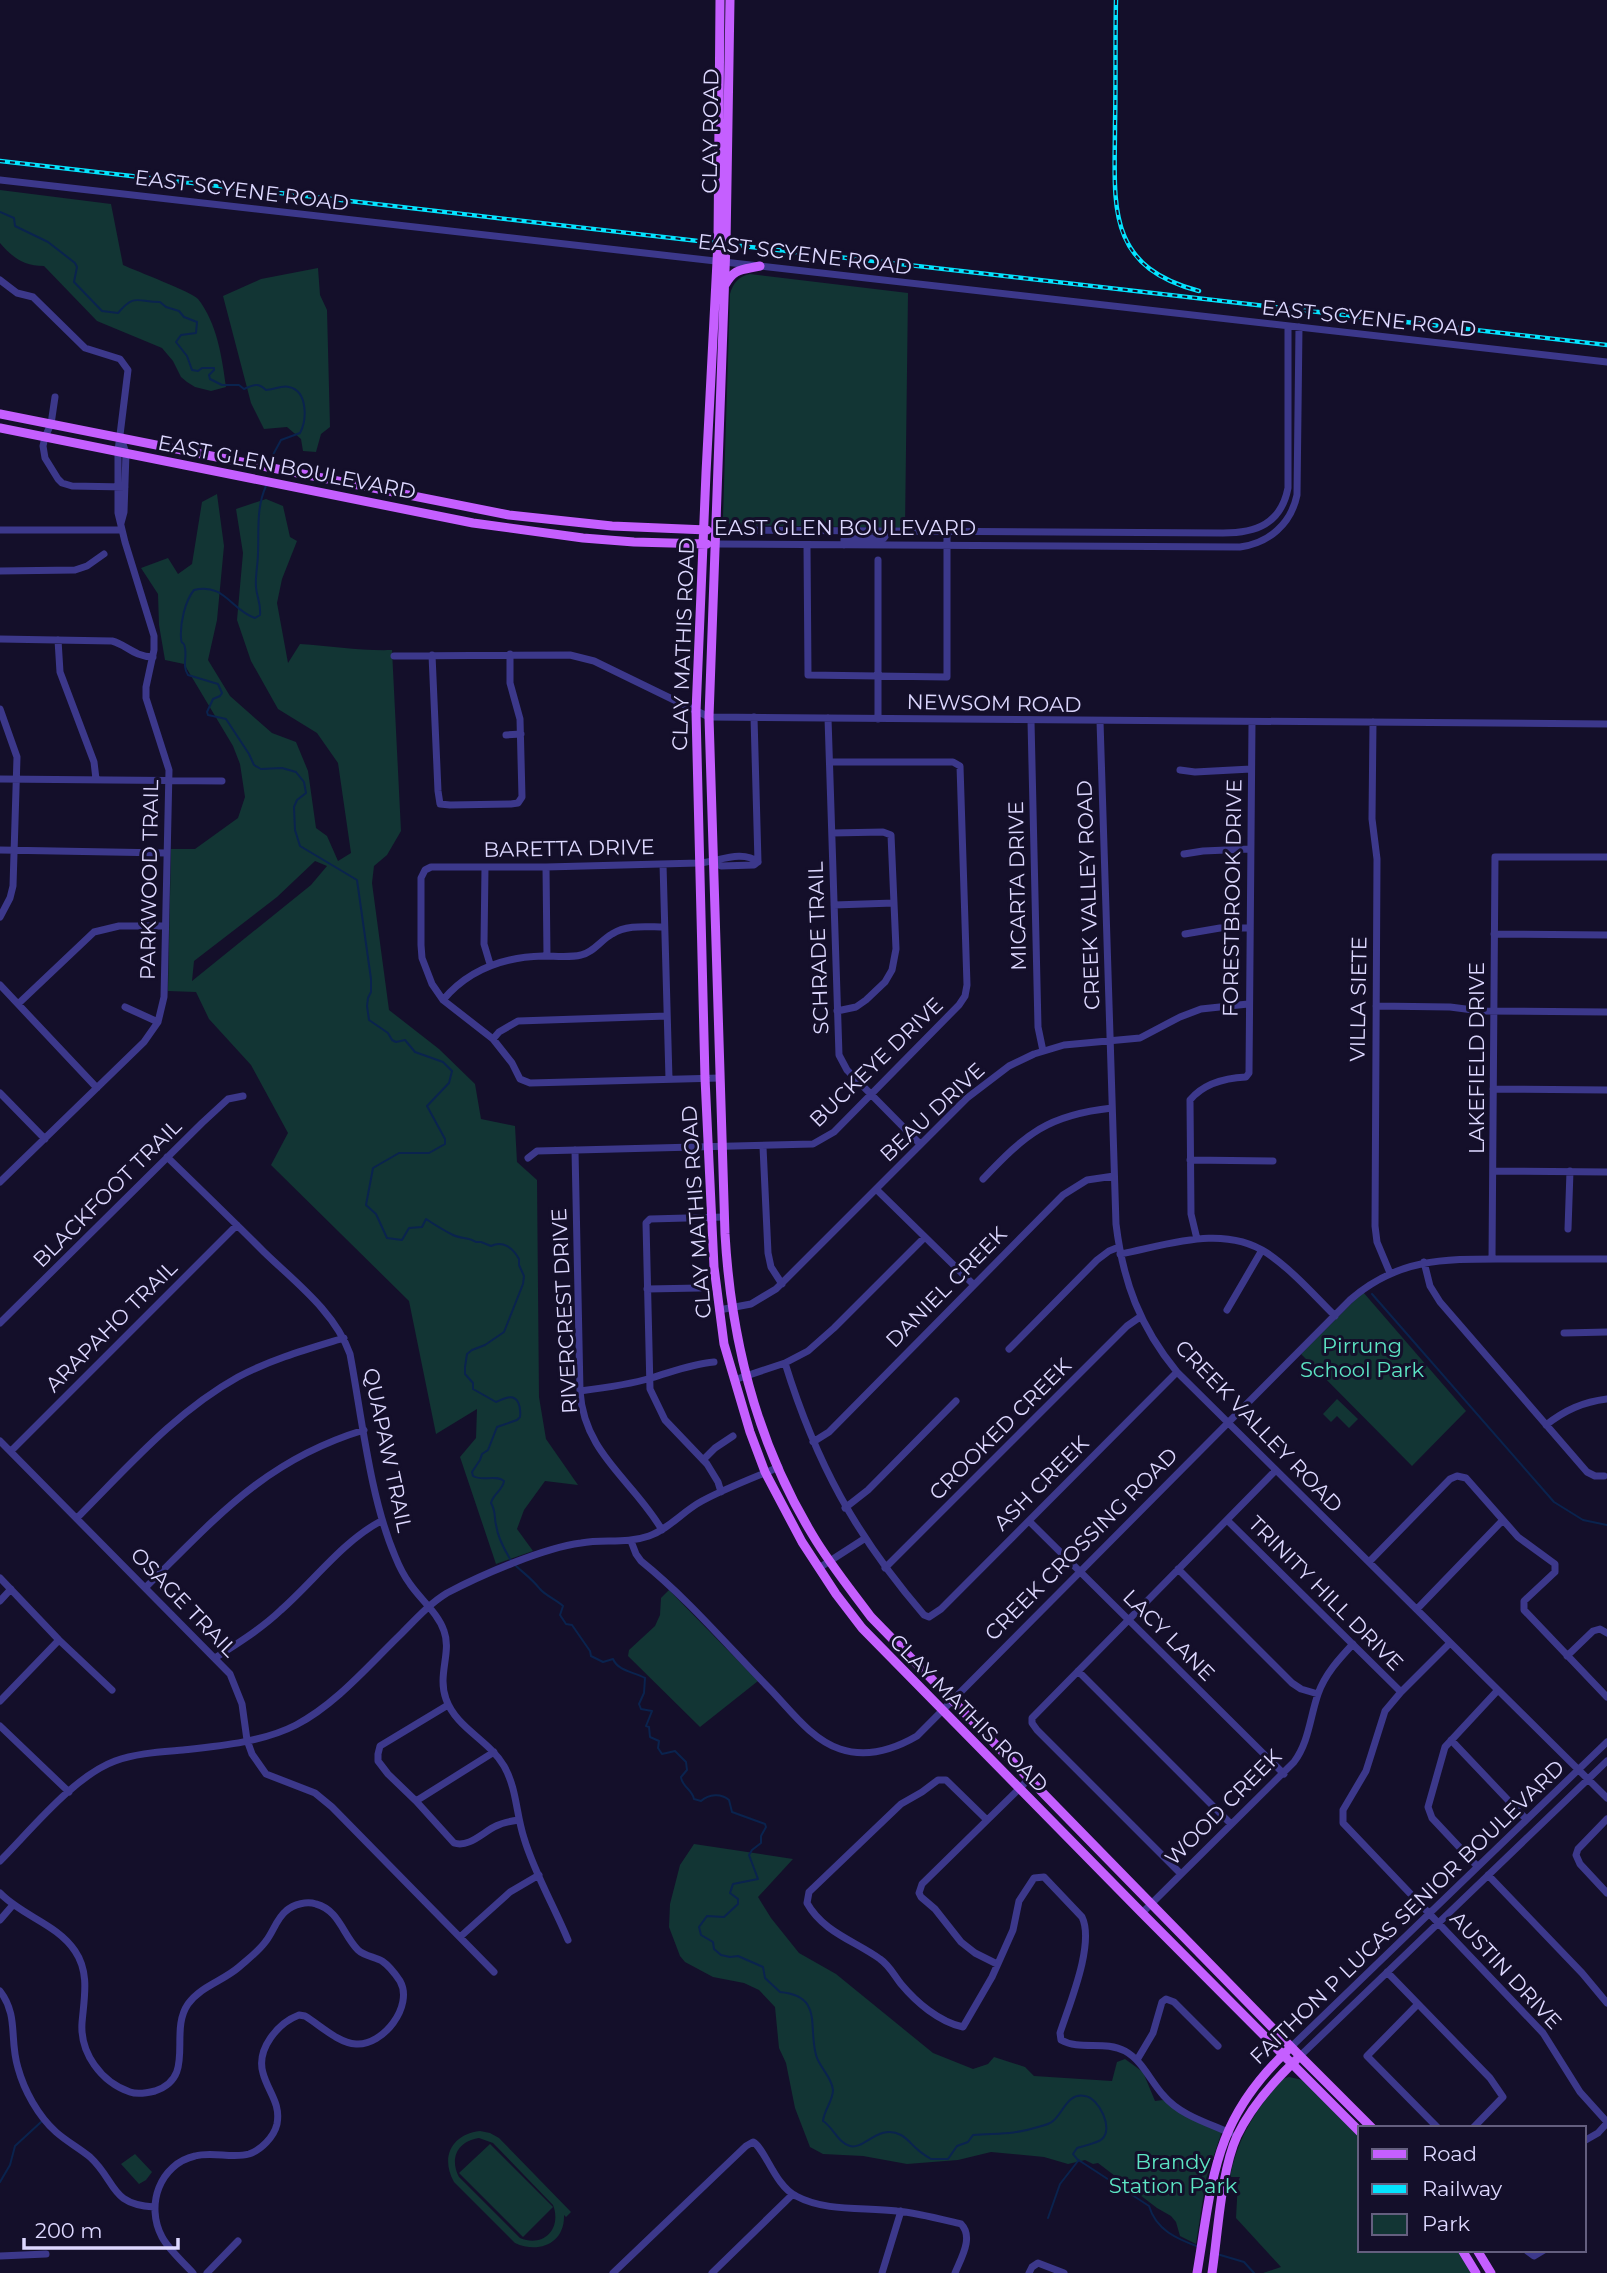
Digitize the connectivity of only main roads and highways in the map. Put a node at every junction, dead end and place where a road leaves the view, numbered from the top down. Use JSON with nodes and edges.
{"nodes":[{"id":1,"x":720,"y":0,"type":"edge"},
{"id":2,"x":730,"y":0,"type":"edge"},
{"id":3,"x":723,"y":156,"type":"junction"},
{"id":4,"x":721,"y":261,"type":"junction"},
{"id":5,"x":760,"y":266,"type":"road end"},
{"id":6,"x":724,"y":286,"type":"junction"},
{"id":7,"x":0,"y":414,"type":"edge"},
{"id":8,"x":0,"y":428,"type":"edge"},
{"id":9,"x":413,"y":496,"type":"junction"},
{"id":10,"x":410,"y":509,"type":"junction"},
{"id":11,"x":704,"y":530,"type":"junction"},
{"id":12,"x":716,"y":530,"type":"junction"},
{"id":13,"x":704,"y":544,"type":"junction"},
{"id":14,"x":716,"y":544,"type":"junction"},
{"id":15,"x":716,"y":930,"type":"junction"},
{"id":16,"x":701,"y":931,"type":"junction"},
{"id":17,"x":1101,"y":1852,"type":"junction"},
{"id":18,"x":1091,"y":1862,"type":"junction"},
{"id":19,"x":1200,"y":1952,"type":"junction"},
{"id":20,"x":1191,"y":1962,"type":"junction"},
{"id":21,"x":1238,"y":1992,"type":"junction"},
{"id":22,"x":1229,"y":2000,"type":"junction"},
{"id":23,"x":1291,"y":2047,"type":"junction"},
{"id":24,"x":1283,"y":2055,"type":"junction"},
{"id":25,"x":1300,"y":2056,"type":"junction"},
{"id":26,"x":1292,"y":2064,"type":"junction"},
{"id":27,"x":1370,"y":2126,"type":"edge"},
{"id":28,"x":1358,"y":2130,"type":"edge"},
{"id":29,"x":1463,"y":2252,"type":"edge"},
{"id":30,"x":1478,"y":2252,"type":"edge"},
{"id":31,"x":1197,"y":2273,"type":"edge"},
{"id":32,"x":1212,"y":2273,"type":"edge"},
{"id":33,"x":1476,"y":2273,"type":"edge"},
{"id":34,"x":1491,"y":2273,"type":"edge"}],
"edges":[{"from":1,"to":3,"type":"main road","name":"CLAY ROAD"},
{"from":2,"to":3,"type":"main road","name":"CLAY ROAD"},
{"from":3,"to":4,"type":"main road","name":"CLAY ROAD"},
{"from":4,"to":6,"type":"main road","name":"CLAY MATHIS ROAD"},
{"from":4,"to":11,"type":"main road","name":"CLAY MATHIS ROAD"},
{"from":5,"to":6,"type":"main road"},
{"from":6,"to":12,"type":"main road","name":"CLAY MATHIS ROAD"},
{"from":7,"to":9,"type":"main road","name":"EAST GLEN BOULEVARD"},
{"from":8,"to":10,"type":"main road","name":"EAST GLEN BOULEVARD"},
{"from":9,"to":10,"type":"main road"},
{"from":9,"to":11,"type":"main road","name":"EAST GLEN BOULEVARD"},
{"from":10,"to":13,"type":"main road","name":"EAST GLEN BOULEVARD"},
{"from":11,"to":12,"type":"main road","name":"EAST GLEN BOULEVARD"},
{"from":11,"to":13,"type":"main road","name":"CLAY MATHIS ROAD"},
{"from":12,"to":14,"type":"main road","name":"CLAY MATHIS ROAD"},
{"from":13,"to":14,"type":"main road","name":"EAST GLEN BOULEVARD"},
{"from":13,"to":16,"type":"main road","name":"CLAY MATHIS ROAD"},
{"from":14,"to":15,"type":"main road","name":"CLAY MATHIS ROAD"},
{"from":15,"to":16,"type":"main road"},
{"from":15,"to":17,"type":"main road","name":"CLAY MATHIS ROAD"},
{"from":16,"to":18,"type":"main road","name":"CLAY MATHIS ROAD"},
{"from":17,"to":18,"type":"main road"},
{"from":17,"to":19,"type":"main road","name":"CLAY MATHIS ROAD"},
{"from":18,"to":20,"type":"main road","name":"CLAY MATHIS ROAD"},
{"from":19,"to":20,"type":"main road"},
{"from":19,"to":21,"type":"main road","name":"CLAY MATHIS ROAD"},
{"from":20,"to":22,"type":"main road","name":"CLAY MATHIS ROAD"},
{"from":21,"to":22,"type":"main road"},
{"from":21,"to":23,"type":"main road","name":"CLAY MATHIS ROAD"},
{"from":22,"to":24,"type":"main road","name":"CLAY MATHIS ROAD"},
{"from":23,"to":24,"type":"main road","name":"FAITHON P LUCAS SENIOR BOULEVARD"},
{"from":23,"to":25,"type":"main road","name":"CLAY MATHIS ROAD"},
{"from":24,"to":26,"type":"main road","name":"CLAY MATHIS ROAD"},
{"from":24,"to":31,"type":"main road","name":"FAITHON P LUCAS SENIOR BOULEVARD"},
{"from":25,"to":26,"type":"main road","name":"FAITHON P LUCAS SENIOR BOULEVARD"},
{"from":25,"to":27,"type":"main road","name":"CLAY MATHIS ROAD"},
{"from":26,"to":28,"type":"main road","name":"CLAY MATHIS ROAD"},
{"from":26,"to":32,"type":"main road","name":"FAITHON P LUCAS SENIOR BOULEVARD"},
{"from":29,"to":33,"type":"main road"},
{"from":30,"to":34,"type":"main road"}]}
